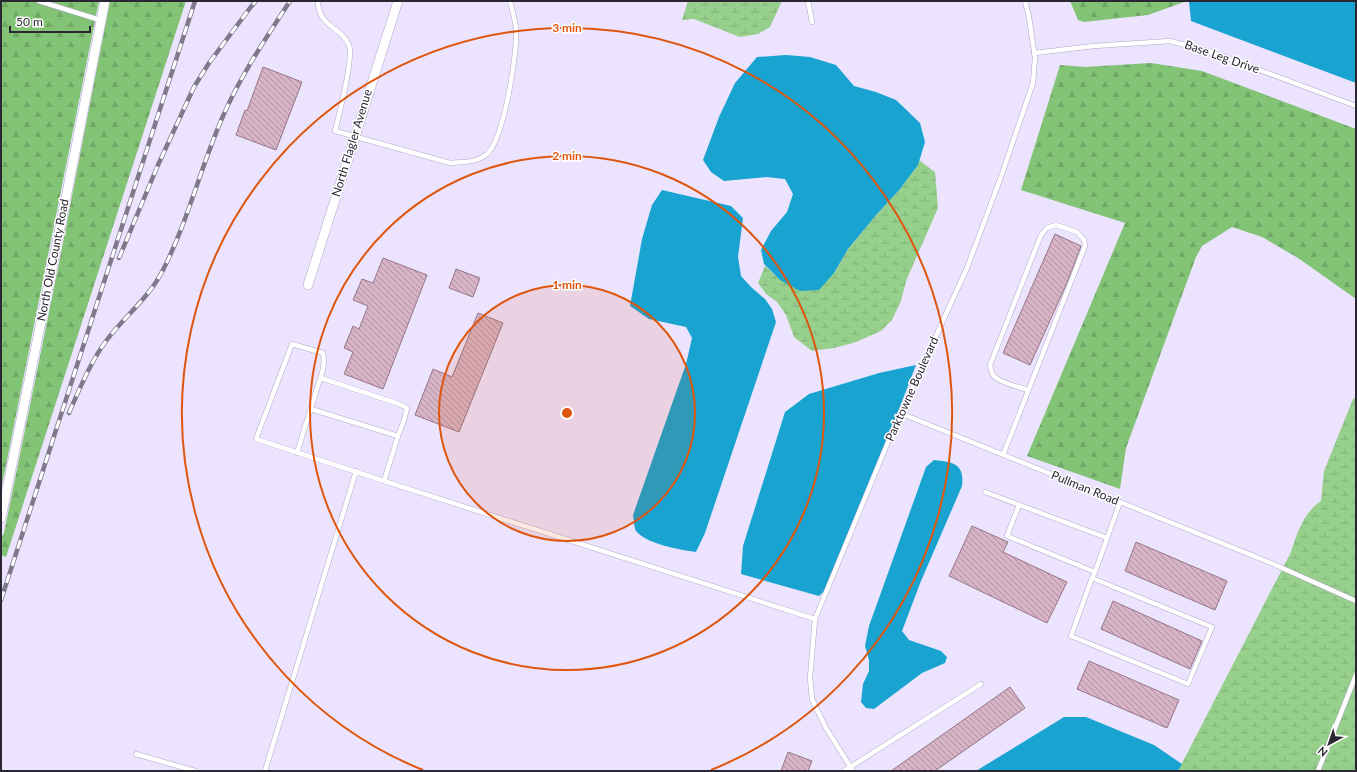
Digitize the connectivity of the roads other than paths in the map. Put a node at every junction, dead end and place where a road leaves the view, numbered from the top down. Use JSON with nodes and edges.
{"nodes":[{"id":1,"x":38,"y":1,"type":"edge"},
{"id":2,"x":105,"y":1,"type":"edge"},
{"id":3,"x":318,"y":1,"type":"edge"},
{"id":4,"x":398,"y":1,"type":"edge"},
{"id":5,"x":510,"y":1,"type":"edge"},
{"id":6,"x":808,"y":1,"type":"edge"},
{"id":7,"x":1025,"y":1,"type":"edge"},
{"id":8,"x":100,"y":20,"type":"junction"},
{"id":9,"x":812,"y":22,"type":"dead end"},
{"id":10,"x":1034,"y":53,"type":"junction"},
{"id":11,"x":1356,"y":106,"type":"edge"},
{"id":12,"x":354,"y":137,"type":"junction"},
{"id":13,"x":308,"y":285,"type":"dead end"},
{"id":14,"x":321,"y":378,"type":"junction"},
{"id":15,"x":1028,"y":390,"type":"junction"},
{"id":16,"x":310,"y":409,"type":"junction"},
{"id":17,"x":900,"y":414,"type":"junction"},
{"id":18,"x":398,"y":436,"type":"junction"},
{"id":19,"x":297,"y":453,"type":"junction"},
{"id":20,"x":1003,"y":455,"type":"junction"},
{"id":21,"x":356,"y":471,"type":"junction"},
{"id":22,"x":384,"y":480,"type":"junction"},
{"id":23,"x":985,"y":492,"type":"dead end"},
{"id":24,"x":1120,"y":502,"type":"junction"},
{"id":25,"x":1019,"y":505,"type":"junction"},
{"id":26,"x":1,"y":518,"type":"edge"},
{"id":27,"x":1107,"y":538,"type":"junction"},
{"id":28,"x":1095,"y":572,"type":"junction"},
{"id":29,"x":1092,"y":578,"type":"junction"},
{"id":30,"x":1356,"y":601,"type":"edge"},
{"id":31,"x":815,"y":619,"type":"junction"},
{"id":32,"x":1356,"y":674,"type":"edge"},
{"id":33,"x":981,"y":684,"type":"dead end"},
{"id":34,"x":136,"y":754,"type":"dead end"},
{"id":35,"x":852,"y":769,"type":"edge"},
{"id":36,"x":195,"y":771,"type":"edge"},
{"id":37,"x":265,"y":771,"type":"edge"},
{"id":38,"x":844,"y":771,"type":"edge"},
{"id":39,"x":1318,"y":771,"type":"edge"}],
"edges":[{"from":1,"to":8,"type":"lane"},
{"from":2,"to":8,"type":"street","name":"North Old County Road"},
{"from":3,"to":12,"type":"lane"},
{"from":4,"to":12,"type":"street","name":"North Flagler Avenue"},
{"from":5,"to":12,"type":"lane"},
{"from":6,"to":9,"type":"lane"},
{"from":7,"to":10,"type":"lane","name":"Parktowne Boulevard"},
{"from":8,"to":26,"type":"street","name":"North Old County Road"},
{"from":10,"to":11,"type":"lane","name":"Base Leg Drive"},
{"from":10,"to":17,"type":"lane","name":"Parktowne Boulevard"},
{"from":12,"to":13,"type":"street","name":"North Flagler Avenue"},
{"from":14,"to":16,"type":"lane"},
{"from":14,"to":18,"type":"lane"},
{"from":14,"to":19,"type":"lane"},
{"from":15,"to":15,"type":"lane"},
{"from":15,"to":20,"type":"lane"},
{"from":16,"to":18,"type":"lane"},
{"from":16,"to":19,"type":"lane"},
{"from":17,"to":20,"type":"lane","name":"Pullman Road"},
{"from":17,"to":31,"type":"lane","name":"Parktowne Boulevard"},
{"from":18,"to":22,"type":"lane"},
{"from":19,"to":21,"type":"lane"},
{"from":20,"to":24,"type":"lane","name":"Pullman Road"},
{"from":21,"to":22,"type":"lane"},
{"from":21,"to":37,"type":"lane"},
{"from":22,"to":31,"type":"lane"},
{"from":23,"to":25,"type":"lane"},
{"from":24,"to":27,"type":"lane"},
{"from":24,"to":30,"type":"lane","name":"Pullman Road"},
{"from":25,"to":27,"type":"lane"},
{"from":25,"to":28,"type":"lane"},
{"from":27,"to":28,"type":"lane"},
{"from":28,"to":29,"type":"lane"},
{"from":29,"to":29,"type":"lane"},
{"from":31,"to":35,"type":"lane","name":"Parktowne Boulevard"},
{"from":32,"to":39,"type":"lane"},
{"from":33,"to":35,"type":"lane"},
{"from":34,"to":36,"type":"lane"},
{"from":35,"to":38,"type":"lane"}]}
